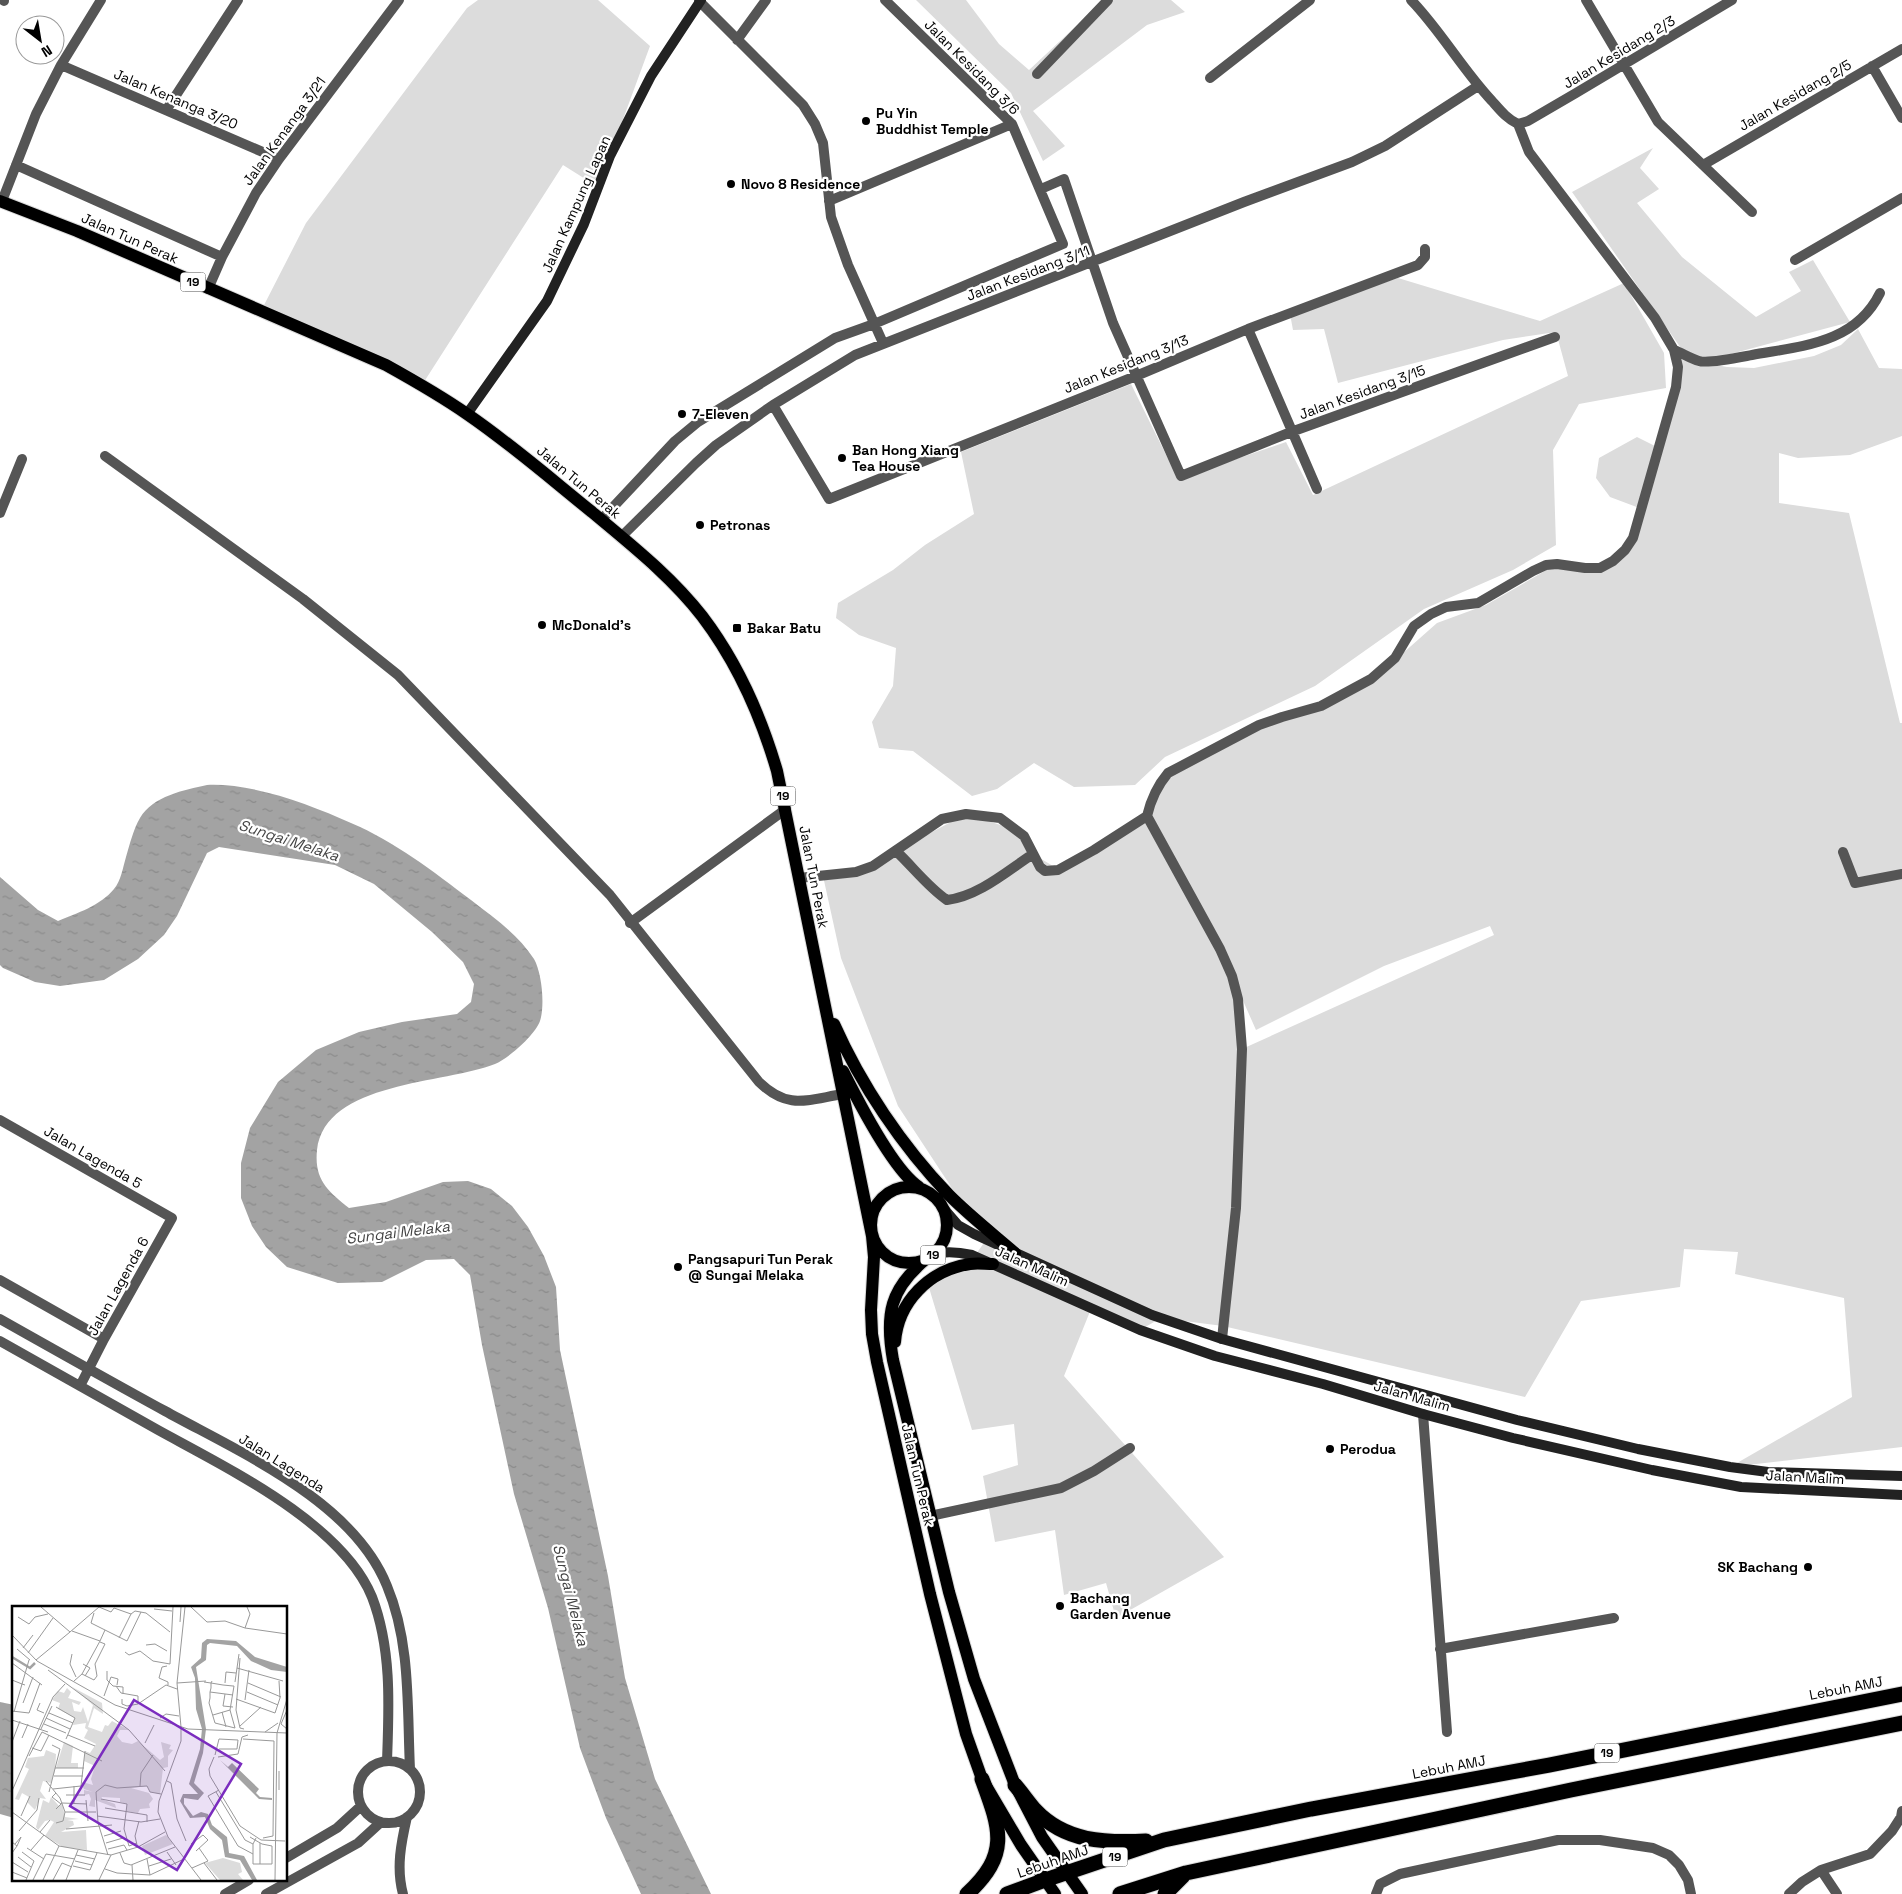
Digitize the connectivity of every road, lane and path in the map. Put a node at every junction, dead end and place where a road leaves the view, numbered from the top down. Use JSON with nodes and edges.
{"nodes":[{"id":1,"x":101,"y":0,"type":"edge"},
{"id":2,"x":238,"y":0,"type":"edge"},
{"id":3,"x":400,"y":0,"type":"edge"},
{"id":4,"x":766,"y":0,"type":"edge"},
{"id":5,"x":885,"y":0,"type":"edge"},
{"id":6,"x":1108,"y":0,"type":"edge"},
{"id":7,"x":1310,"y":0,"type":"edge"},
{"id":8,"x":1411,"y":0,"type":"edge"},
{"id":9,"x":1586,"y":0,"type":"edge"},
{"id":10,"x":1732,"y":0,"type":"edge"},
{"id":11,"x":700,"y":1,"type":"edge"},
{"id":12,"x":738,"y":40,"type":"junction"},
{"id":13,"x":1902,"y":49,"type":"edge"},
{"id":14,"x":65,"y":58,"type":"edge"},
{"id":15,"x":61,"y":65,"type":"joint"},
{"id":16,"x":1623,"y":65,"type":"junction"},
{"id":17,"x":1872,"y":66,"type":"junction"},
{"id":18,"x":1037,"y":74,"type":"dead end"},
{"id":19,"x":1210,"y":78,"type":"dead end"},
{"id":20,"x":1478,"y":86,"type":"junction"},
{"id":21,"x":167,"y":109,"type":"junction"},
{"id":22,"x":1902,"y":118,"type":"edge"},
{"id":23,"x":1012,"y":124,"type":"junction"},
{"id":24,"x":1518,"y":124,"type":"junction"},
{"id":25,"x":279,"y":159,"type":"junction"},
{"id":26,"x":16,"y":165,"type":"junction"},
{"id":27,"x":1703,"y":165,"type":"junction"},
{"id":28,"x":1041,"y":189,"type":"junction"},
{"id":29,"x":1902,"y":198,"type":"edge"},
{"id":30,"x":1,"y":201,"type":"edge"},
{"id":31,"x":829,"y":201,"type":"junction"},
{"id":32,"x":1752,"y":212,"type":"dead end"},
{"id":33,"x":1425,"y":249,"type":"dead end"},
{"id":34,"x":222,"y":257,"type":"junction"},
{"id":35,"x":1795,"y":260,"type":"dead end"},
{"id":36,"x":1092,"y":263,"type":"junction"},
{"id":37,"x":208,"y":288,"type":"junction"},
{"id":38,"x":1880,"y":293,"type":"dead end"},
{"id":39,"x":874,"y":324,"type":"junction"},
{"id":40,"x":1248,"y":329,"type":"junction"},
{"id":41,"x":1555,"y":337,"type":"dead end"},
{"id":42,"x":883,"y":343,"type":"junction"},
{"id":43,"x":1674,"y":350,"type":"junction"},
{"id":44,"x":1136,"y":376,"type":"junction"},
{"id":45,"x":773,"y":405,"type":"junction"},
{"id":46,"x":467,"y":414,"type":"junction"},
{"id":47,"x":1291,"y":432,"type":"junction"},
{"id":48,"x":105,"y":456,"type":"dead end"},
{"id":49,"x":22,"y":459,"type":"dead end"},
{"id":50,"x":1316,"y":489,"type":"dead end"},
{"id":51,"x":0,"y":514,"type":"edge"},
{"id":52,"x":601,"y":520,"type":"junction"},
{"id":53,"x":621,"y":537,"type":"junction"},
{"id":54,"x":786,"y":809,"type":"junction"},
{"id":55,"x":1147,"y":816,"type":"junction"},
{"id":56,"x":896,"y":851,"type":"junction"},
{"id":57,"x":1843,"y":852,"type":"dead end"},
{"id":58,"x":1033,"y":854,"type":"junction"},
{"id":59,"x":1902,"y":874,"type":"edge"},
{"id":60,"x":799,"y":878,"type":"junction"},
{"id":61,"x":630,"y":923,"type":"junction"},
{"id":62,"x":824,"y":1001,"type":"junction"},
{"id":63,"x":835,"y":1055,"type":"junction"},
{"id":64,"x":843,"y":1094,"type":"junction"},
{"id":65,"x":0,"y":1120,"type":"edge"},
{"id":66,"x":919,"y":1188,"type":"junction"},
{"id":67,"x":945,"y":1210,"type":"junction"},
{"id":68,"x":172,"y":1218,"type":"joint"},
{"id":69,"x":872,"y":1236,"type":"junction"},
{"id":70,"x":1015,"y":1253,"type":"junction"},
{"id":71,"x":930,"y":1257,"type":"junction"},
{"id":72,"x":993,"y":1264,"type":"junction"},
{"id":73,"x":0,"y":1280,"type":"edge"},
{"id":74,"x":0,"y":1319,"type":"edge"},
{"id":75,"x":104,"y":1339,"type":"junction"},
{"id":76,"x":1222,"y":1339,"type":"junction"},
{"id":77,"x":0,"y":1341,"type":"edge"},
{"id":78,"x":893,"y":1360,"type":"junction"},
{"id":79,"x":88,"y":1369,"type":"junction"},
{"id":80,"x":80,"y":1386,"type":"junction"},
{"id":81,"x":1423,"y":1414,"type":"junction"},
{"id":82,"x":1130,"y":1448,"type":"dead end"},
{"id":83,"x":1902,"y":1476,"type":"edge"},
{"id":84,"x":1902,"y":1495,"type":"edge"},
{"id":85,"x":930,"y":1516,"type":"junction"},
{"id":86,"x":1614,"y":1618,"type":"dead end"},
{"id":87,"x":1440,"y":1649,"type":"junction"},
{"id":88,"x":1902,"y":1694,"type":"edge"},
{"id":89,"x":1902,"y":1723,"type":"edge"},
{"id":90,"x":1447,"y":1732,"type":"dead end"},
{"id":91,"x":387,"y":1761,"type":"junction"},
{"id":92,"x":410,"y":1769,"type":"junction"},
{"id":93,"x":982,"y":1779,"type":"junction"},
{"id":94,"x":1016,"y":1786,"type":"junction"},
{"id":95,"x":361,"y":1806,"type":"junction"},
{"id":96,"x":1902,"y":1811,"type":"edge"},
{"id":97,"x":407,"y":1817,"type":"junction"},
{"id":98,"x":381,"y":1822,"type":"junction"},
{"id":99,"x":1164,"y":1840,"type":"junction"},
{"id":100,"x":288,"y":1857,"type":"edge"},
{"id":101,"x":1821,"y":1870,"type":"junction"},
{"id":102,"x":1066,"y":1873,"type":"junction"},
{"id":103,"x":1186,"y":1873,"type":"junction"},
{"id":104,"x":1044,"y":1880,"type":"junction"},
{"id":105,"x":246,"y":1882,"type":"edge"},
{"id":106,"x":288,"y":1882,"type":"edge"},
{"id":107,"x":288,"y":1882,"type":"edge"},
{"id":108,"x":225,"y":1894,"type":"edge"},
{"id":109,"x":266,"y":1894,"type":"edge"},
{"id":110,"x":403,"y":1894,"type":"edge"},
{"id":111,"x":967,"y":1894,"type":"edge"},
{"id":112,"x":1007,"y":1894,"type":"edge"},
{"id":113,"x":1055,"y":1894,"type":"edge"},
{"id":114,"x":1082,"y":1894,"type":"edge"},
{"id":115,"x":1120,"y":1894,"type":"edge"},
{"id":116,"x":1165,"y":1894,"type":"edge"},
{"id":117,"x":1376,"y":1894,"type":"edge"},
{"id":118,"x":1690,"y":1894,"type":"edge"},
{"id":119,"x":1789,"y":1894,"type":"edge"},
{"id":120,"x":1837,"y":1894,"type":"edge"}],
"edges":[{"from":1,"to":14,"type":"street"},
{"from":2,"to":21,"type":"street"},
{"from":3,"to":25,"type":"street","name":"Jalan Kenanga 3/21"},
{"from":4,"to":12,"type":"street"},
{"from":5,"to":23,"type":"street","name":"Jalan Kesidang 3/6"},
{"from":6,"to":18,"type":"street"},
{"from":7,"to":19,"type":"street"},
{"from":8,"to":20,"type":"street"},
{"from":9,"to":16,"type":"street"},
{"from":10,"to":16,"type":"street","name":"Jalan Kesidang 2/3"},
{"from":11,"to":12,"type":"street"},
{"from":11,"to":46,"type":"main road","name":"Jalan Kampung Lapan"},
{"from":12,"to":31,"type":"street"},
{"from":13,"to":17,"type":"street","name":"Jalan Kesidang 2/5"},
{"from":15,"to":21,"type":"street","name":"Jalan Kenanga 3/20"},
{"from":15,"to":26,"type":"street"},
{"from":16,"to":24,"type":"street","name":"Jalan Kesidang 2/3"},
{"from":16,"to":27,"type":"street"},
{"from":17,"to":22,"type":"street"},
{"from":17,"to":27,"type":"street","name":"Jalan Kesidang 2/5"},
{"from":20,"to":24,"type":"street"},
{"from":20,"to":36,"type":"street","name":"Jalan Kesidang 3/11"},
{"from":21,"to":25,"type":"street","name":"Jalan Kenanga 3/20"},
{"from":23,"to":28,"type":"street","name":"Jalan Kesidang 3/6"},
{"from":23,"to":31,"type":"street"},
{"from":24,"to":43,"type":"street"},
{"from":25,"to":34,"type":"street","name":"Jalan Kenanga 3/21"},
{"from":26,"to":30,"type":"street"},
{"from":26,"to":34,"type":"street"},
{"from":27,"to":32,"type":"street"},
{"from":28,"to":36,"type":"street"},
{"from":28,"to":39,"type":"street","name":"Jalan Kesidang 3/6"},
{"from":29,"to":35,"type":"street"},
{"from":30,"to":37,"type":"main road","name":"Jalan Tun Perak","number":"19"},
{"from":31,"to":39,"type":"street"},
{"from":33,"to":40,"type":"street","name":"Jalan Kesidang 3/13"},
{"from":34,"to":37,"type":"street","name":"Jalan Kenanga 3/21"},
{"from":36,"to":42,"type":"street","name":"Jalan Kesidang 3/11"},
{"from":36,"to":44,"type":"street"},
{"from":37,"to":46,"type":"main road","name":"Jalan Tun Perak","number":"19"},
{"from":38,"to":43,"type":"street"},
{"from":39,"to":42,"type":"street"},
{"from":39,"to":52,"type":"street"},
{"from":40,"to":44,"type":"street","name":"Jalan Kesidang 3/13"},
{"from":40,"to":47,"type":"street"},
{"from":41,"to":47,"type":"street","name":"Jalan Kesidang 3/15"},
{"from":42,"to":45,"type":"street","name":"Jalan Kesidang 3/11"},
{"from":43,"to":55,"type":"street"},
{"from":44,"to":45,"type":"street","name":"Jalan Kesidang 3/13"},
{"from":44,"to":47,"type":"street","name":"Jalan Kesidang 3/15"},
{"from":45,"to":53,"type":"street","name":"Jalan Kesidang 3/11"},
{"from":46,"to":52,"type":"main road","name":"Jalan Tun Perak","number":"19"},
{"from":47,"to":50,"type":"street"},
{"from":48,"to":61,"type":"street"},
{"from":49,"to":51,"type":"street"},
{"from":52,"to":53,"type":"main road","name":"Jalan Tun Perak","number":"19"},
{"from":53,"to":54,"type":"main road","name":"Jalan Tun Perak","number":"19"},
{"from":54,"to":60,"type":"main road","name":"Jalan Tun Perak","number":"19"},
{"from":54,"to":61,"type":"street"},
{"from":55,"to":58,"type":"street"},
{"from":55,"to":76,"type":"street"},
{"from":56,"to":58,"type":"street"},
{"from":56,"to":58,"type":"street"},
{"from":56,"to":60,"type":"street"},
{"from":57,"to":59,"type":"street"},
{"from":60,"to":62,"type":"main road","name":"Jalan Tun Perak","number":"19"},
{"from":61,"to":64,"type":"street"},
{"from":62,"to":63,"type":"main road","name":"Jalan Tun Perak","number":"19"},
{"from":62,"to":70,"type":"main road"},
{"from":63,"to":64,"type":"main road","name":"Jalan Tun Perak","number":"19"},
{"from":63,"to":66,"type":"main road","name":"Jalan Tun Perak","number":"19"},
{"from":64,"to":69,"type":"main road","name":"Jalan Tun Perak","number":"19"},
{"from":65,"to":68,"type":"street","name":"Jalan Lagenda 5"},
{"from":66,"to":67,"type":"main road","number":"19"},
{"from":66,"to":69,"type":"main road"},
{"from":67,"to":70,"type":"main road","name":"Jalan Malim","number":"19"},
{"from":67,"to":71,"type":"main road","number":"19"},
{"from":68,"to":75,"type":"street","name":"Jalan Lagenda 6"},
{"from":69,"to":71,"type":"main road","number":"19"},
{"from":69,"to":93,"type":"main road","name":"Jalan Tun Perak"},
{"from":70,"to":76,"type":"main road","name":"Jalan Malim","number":"19"},
{"from":71,"to":72,"type":"main road","name":"Jalan Malim","number":"19"},
{"from":71,"to":78,"type":"main road","name":"Jalan Tun Perak"},
{"from":72,"to":78,"type":"main road"},
{"from":72,"to":81,"type":"main road","name":"Jalan Malim","number":"19"},
{"from":73,"to":75,"type":"street"},
{"from":74,"to":79,"type":"street","name":"Jalan Lagenda"},
{"from":75,"to":79,"type":"street","name":"Jalan Lagenda 6"},
{"from":76,"to":83,"type":"main road","name":"Jalan Malim","number":"19"},
{"from":77,"to":80,"type":"street"},
{"from":78,"to":85,"type":"main road","name":"Jalan Tun Perak"},
{"from":79,"to":80,"type":"street","name":"Jalan Lagenda 6"},
{"from":79,"to":92,"type":"street","name":"Jalan Lagenda"},
{"from":80,"to":91,"type":"street"},
{"from":81,"to":84,"type":"main road","name":"Jalan Malim","number":"19"},
{"from":81,"to":87,"type":"street"},
{"from":82,"to":85,"type":"street"},
{"from":85,"to":94,"type":"main road","name":"Jalan Tun Perak"},
{"from":86,"to":87,"type":"street"},
{"from":87,"to":90,"type":"street"},
{"from":88,"to":99,"type":"highway","name":"Lebuh AMJ","number":"19"},
{"from":89,"to":103,"type":"highway","number":"19"},
{"from":91,"to":92,"type":"street"},
{"from":91,"to":95,"type":"street"},
{"from":92,"to":97,"type":"street"},
{"from":93,"to":104,"type":"main road","name":"Jalan Tun Perak"},
{"from":93,"to":111,"type":"highway"},
{"from":94,"to":99,"type":"highway"},
{"from":94,"to":102,"type":"main road","name":"Jalan Tun Perak"},
{"from":95,"to":98,"type":"street"},
{"from":95,"to":100,"type":"street"},
{"from":96,"to":101,"type":"street"},
{"from":97,"to":98,"type":"street"},
{"from":97,"to":110,"type":"street"},
{"from":98,"to":106,"type":"street"},
{"from":99,"to":102,"type":"highway","name":"Lebuh AMJ","number":"19"},
{"from":101,"to":119,"type":"street"},
{"from":101,"to":120,"type":"street"},
{"from":102,"to":104,"type":"highway","name":"Lebuh AMJ","number":"19"},
{"from":102,"to":114,"type":"main road","name":"Jalan Tun Perak"},
{"from":103,"to":115,"type":"highway","number":"19"},
{"from":103,"to":116,"type":"highway"},
{"from":104,"to":112,"type":"highway","name":"Lebuh AMJ","number":"19"},
{"from":104,"to":113,"type":"main road","name":"Jalan Tun Perak"},
{"from":105,"to":108,"type":"street"},
{"from":107,"to":109,"type":"street"},
{"from":117,"to":118,"type":"street"}]}
